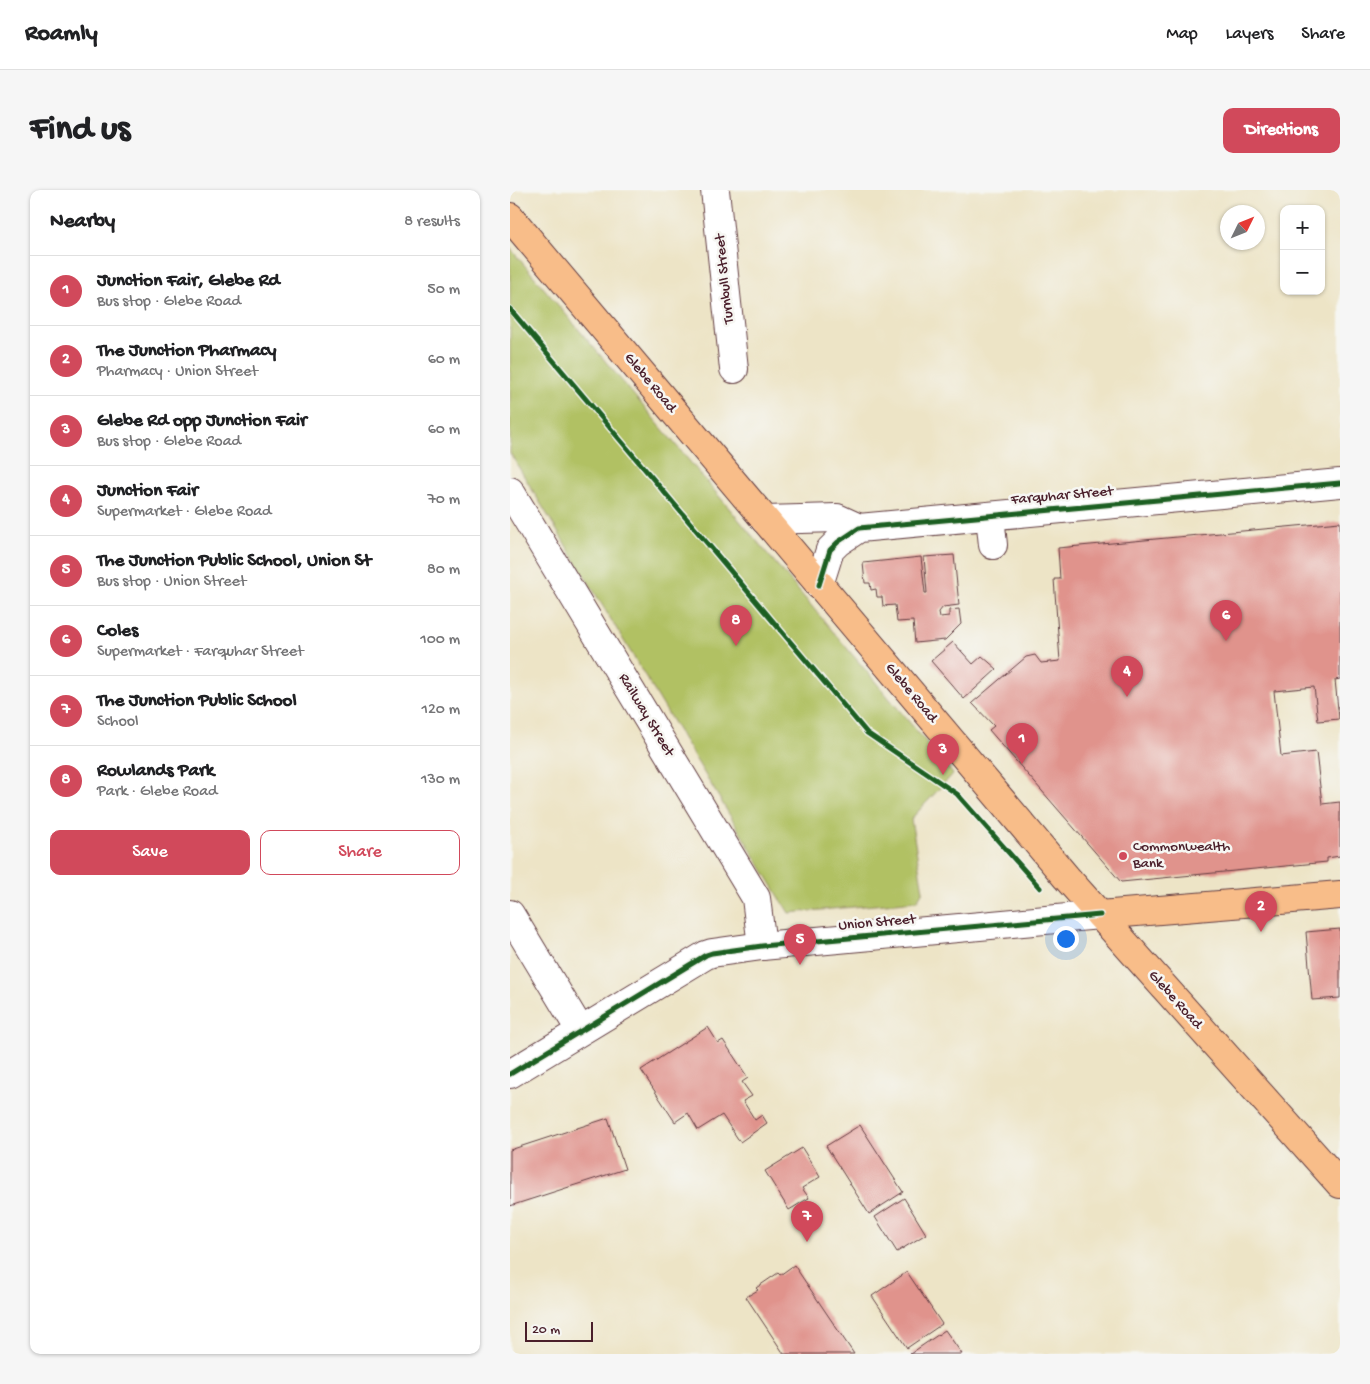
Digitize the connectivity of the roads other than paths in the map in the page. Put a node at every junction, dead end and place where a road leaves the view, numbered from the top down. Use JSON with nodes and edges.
{"nodes":[{"id":1,"x":715,"y":190,"type":"edge"},
{"id":2,"x":510,"y":217,"type":"edge"},
{"id":3,"x":734,"y":369,"type":"dead end"},
{"id":4,"x":1340,"y":482,"type":"edge"},
{"id":5,"x":510,"y":491,"type":"edge"},
{"id":6,"x":990,"y":516,"type":"junction"},
{"id":7,"x":765,"y":520,"type":"junction"},
{"id":8,"x":859,"y":528,"type":"junction"},
{"id":9,"x":993,"y":545,"type":"dead end"},
{"id":10,"x":819,"y":585,"type":"junction"},
{"id":11,"x":1340,"y":894,"type":"edge"},
{"id":12,"x":510,"y":914,"type":"edge"},
{"id":13,"x":1100,"y":915,"type":"junction"},
{"id":14,"x":762,"y":946,"type":"junction"},
{"id":15,"x":580,"y":1030,"type":"junction"},
{"id":16,"x":510,"y":1074,"type":"edge"},
{"id":17,"x":1340,"y":1184,"type":"edge"}],
"edges":[{"from":1,"to":3,"type":"street","name":"Turnbull Street"},
{"from":2,"to":7,"type":"main road","name":"Glebe Road"},
{"from":4,"to":6,"type":"street","name":"Farquhar Street"},
{"from":5,"to":14,"type":"street","name":"Railway Street"},
{"from":6,"to":8,"type":"street","name":"Farquhar Street"},
{"from":6,"to":9,"type":"street"},
{"from":7,"to":8,"type":"street","name":"Farquhar Street"},
{"from":7,"to":10,"type":"main road","name":"Glebe Road"},
{"from":8,"to":10,"type":"street","name":"Farquhar Street"},
{"from":10,"to":13,"type":"main road","name":"Glebe Road"},
{"from":11,"to":13,"type":"main road","name":"Union Street"},
{"from":12,"to":15,"type":"street"},
{"from":13,"to":14,"type":"street","name":"Union Street"},
{"from":13,"to":17,"type":"main road","name":"Glebe Road"},
{"from":14,"to":15,"type":"street","name":"Union Street"},
{"from":15,"to":16,"type":"street","name":"Union Street"}]}
